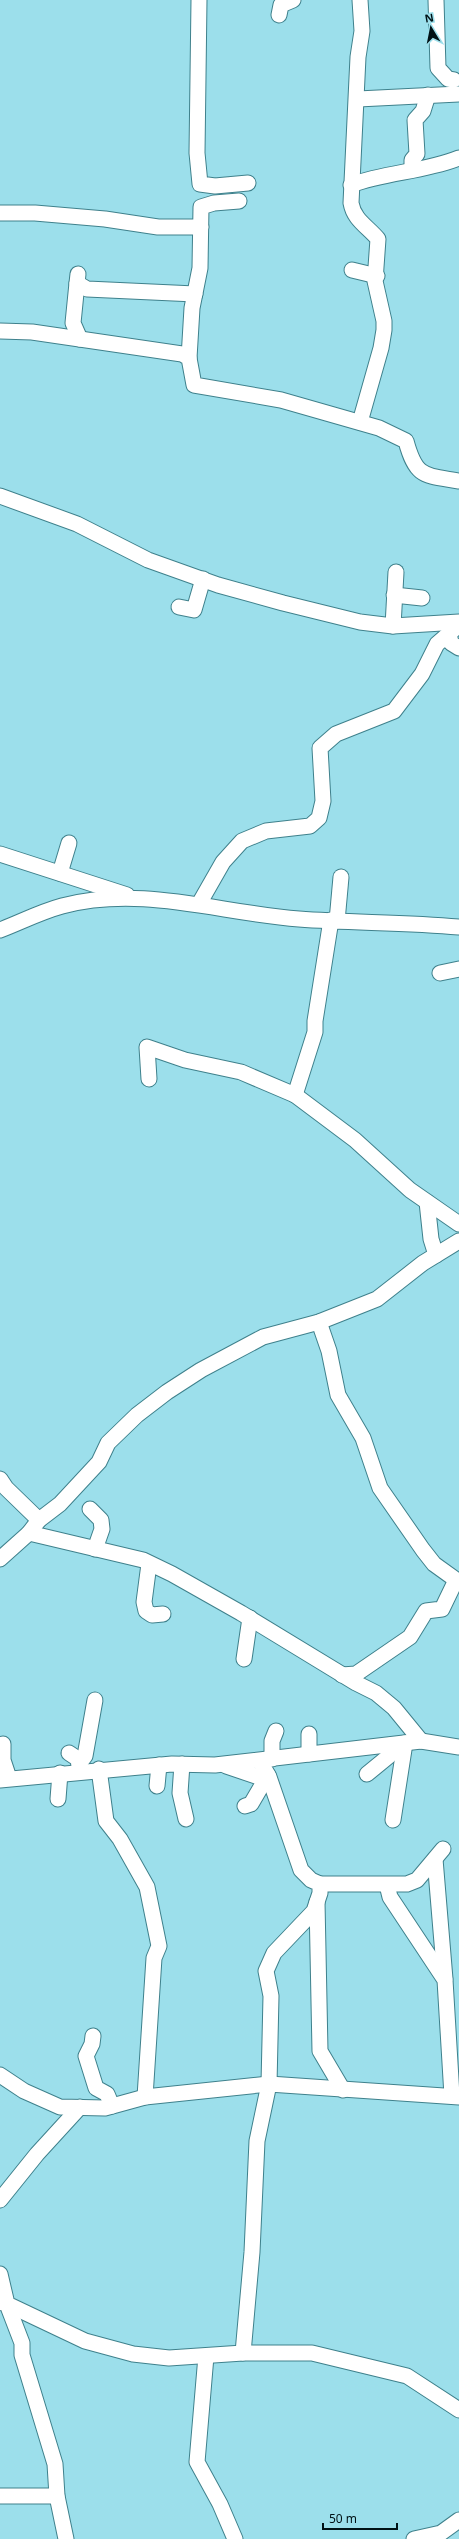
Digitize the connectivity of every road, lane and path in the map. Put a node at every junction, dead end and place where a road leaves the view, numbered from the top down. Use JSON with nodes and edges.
{"nodes":[{"id":1,"x":199,"y":0,"type":"edge"},
{"id":2,"x":293,"y":0,"type":"edge"},
{"id":3,"x":360,"y":0,"type":"edge"},
{"id":4,"x":436,"y":0,"type":"edge"},
{"id":5,"x":279,"y":15,"type":"dead end"},
{"id":6,"x":456,"y":87,"type":"edge"},
{"id":7,"x":428,"y":95,"type":"junction"},
{"id":8,"x":358,"y":99,"type":"junction"},
{"id":9,"x":459,"y":158,"type":"edge"},
{"id":10,"x":412,"y":170,"type":"junction"},
{"id":11,"x":248,"y":184,"type":"dead end"},
{"id":12,"x":351,"y":185,"type":"junction"},
{"id":13,"x":239,"y":201,"type":"dead end"},
{"id":14,"x":0,"y":214,"type":"edge"},
{"id":15,"x":201,"y":227,"type":"junction"},
{"id":16,"x":352,"y":270,"type":"dead end"},
{"id":17,"x":376,"y":276,"type":"junction"},
{"id":18,"x":195,"y":294,"type":"junction"},
{"id":19,"x":0,"y":331,"type":"edge"},
{"id":20,"x":80,"y":339,"type":"junction"},
{"id":21,"x":189,"y":358,"type":"junction"},
{"id":22,"x":360,"y":422,"type":"junction"},
{"id":23,"x":459,"y":481,"type":"edge"},
{"id":24,"x":0,"y":496,"type":"edge"},
{"id":25,"x":396,"y":572,"type":"dead end"},
{"id":26,"x":203,"y":579,"type":"junction"},
{"id":27,"x":394,"y":595,"type":"junction"},
{"id":28,"x":422,"y":598,"type":"dead end"},
{"id":29,"x":179,"y":607,"type":"dead end"},
{"id":30,"x":393,"y":626,"type":"junction"},
{"id":31,"x":456,"y":627,"type":"edge"},
{"id":32,"x":459,"y":648,"type":"edge"},
{"id":33,"x":69,"y":843,"type":"dead end"},
{"id":34,"x":0,"y":854,"type":"edge"},
{"id":35,"x":60,"y":873,"type":"junction"},
{"id":36,"x":341,"y":876,"type":"dead end"},
{"id":37,"x":138,"y":899,"type":"junction"},
{"id":38,"x":199,"y":904,"type":"junction"},
{"id":39,"x":334,"y":921,"type":"junction"},
{"id":40,"x":459,"y":927,"type":"edge"},
{"id":41,"x":0,"y":930,"type":"edge"},
{"id":42,"x":459,"y":969,"type":"edge"},
{"id":43,"x":440,"y":973,"type":"dead end"},
{"id":44,"x":149,"y":1079,"type":"dead end"},
{"id":45,"x":295,"y":1095,"type":"junction"},
{"id":46,"x":427,"y":1202,"type":"junction"},
{"id":47,"x":459,"y":1224,"type":"edge"},
{"id":48,"x":459,"y":1241,"type":"edge"},
{"id":49,"x":436,"y":1255,"type":"junction"},
{"id":50,"x":319,"y":1322,"type":"junction"},
{"id":51,"x":0,"y":1479,"type":"edge"},
{"id":52,"x":90,"y":1509,"type":"dead end"},
{"id":53,"x":39,"y":1520,"type":"junction"},
{"id":54,"x":29,"y":1534,"type":"junction"},
{"id":55,"x":95,"y":1549,"type":"junction"},
{"id":56,"x":0,"y":1559,"type":"edge"},
{"id":57,"x":150,"y":1564,"type":"junction"},
{"id":58,"x":457,"y":1581,"type":"edge"},
{"id":59,"x":163,"y":1614,"type":"dead end"},
{"id":60,"x":250,"y":1618,"type":"junction"},
{"id":61,"x":244,"y":1659,"type":"dead end"},
{"id":62,"x":342,"y":1674,"type":"junction"},
{"id":63,"x":95,"y":1700,"type":"dead end"},
{"id":64,"x":276,"y":1731,"type":"dead end"},
{"id":65,"x":310,"y":1734,"type":"dead end"},
{"id":66,"x":421,"y":1741,"type":"junction"},
{"id":67,"x":3,"y":1744,"type":"dead end"},
{"id":68,"x":398,"y":1744,"type":"junction"},
{"id":69,"x":459,"y":1747,"type":"edge"},
{"id":70,"x":309,"y":1754,"type":"junction"},
{"id":71,"x":266,"y":1760,"type":"junction"},
{"id":72,"x":76,"y":1763,"type":"junction"},
{"id":73,"x":182,"y":1764,"type":"junction"},
{"id":74,"x":224,"y":1764,"type":"junction"},
{"id":75,"x":159,"y":1765,"type":"junction"},
{"id":76,"x":99,"y":1769,"type":"junction"},
{"id":77,"x":60,"y":1773,"type":"junction"},
{"id":78,"x":367,"y":1774,"type":"dead end"},
{"id":79,"x":266,"y":1777,"type":"junction"},
{"id":80,"x":4,"y":1779,"type":"edge"},
{"id":81,"x":157,"y":1786,"type":"dead end"},
{"id":82,"x":58,"y":1799,"type":"dead end"},
{"id":83,"x":245,"y":1806,"type":"dead end"},
{"id":84,"x":186,"y":1820,"type":"dead end"},
{"id":85,"x":393,"y":1820,"type":"dead end"},
{"id":86,"x":417,"y":1880,"type":"junction"},
{"id":87,"x":437,"y":1881,"type":"junction"},
{"id":88,"x":320,"y":1884,"type":"junction"},
{"id":89,"x":387,"y":1885,"type":"junction"},
{"id":90,"x":317,"y":1902,"type":"junction"},
{"id":91,"x":445,"y":1980,"type":"junction"},
{"id":92,"x":93,"y":2036,"type":"dead end"},
{"id":93,"x":0,"y":2075,"type":"edge"},
{"id":94,"x":269,"y":2084,"type":"junction"},
{"id":95,"x":343,"y":2090,"type":"junction"},
{"id":96,"x":145,"y":2097,"type":"junction"},
{"id":97,"x":456,"y":2097,"type":"edge"},
{"id":98,"x":112,"y":2106,"type":"junction"},
{"id":99,"x":80,"y":2107,"type":"junction"},
{"id":100,"x":0,"y":2200,"type":"edge"},
{"id":101,"x":0,"y":2274,"type":"edge"},
{"id":102,"x":3,"y":2303,"type":"edge"},
{"id":103,"x":243,"y":2353,"type":"junction"},
{"id":104,"x":206,"y":2356,"type":"junction"},
{"id":105,"x":459,"y":2410,"type":"edge"},
{"id":106,"x":0,"y":2496,"type":"edge"},
{"id":107,"x":57,"y":2496,"type":"junction"},
{"id":108,"x":459,"y":2520,"type":"edge"},
{"id":109,"x":66,"y":2539,"type":"edge"},
{"id":110,"x":236,"y":2539,"type":"edge"},
{"id":111,"x":414,"y":2539,"type":"edge"}],
"edges":[{"from":1,"to":11,"type":"street"},
{"from":2,"to":5,"type":"street"},
{"from":3,"to":8,"type":"street"},
{"from":4,"to":6,"type":"street"},
{"from":6,"to":7,"type":"street"},
{"from":7,"to":8,"type":"street"},
{"from":7,"to":10,"type":"street"},
{"from":8,"to":12,"type":"street"},
{"from":9,"to":10,"type":"street"},
{"from":10,"to":12,"type":"street"},
{"from":12,"to":17,"type":"street"},
{"from":13,"to":15,"type":"street"},
{"from":14,"to":15,"type":"street"},
{"from":15,"to":18,"type":"street"},
{"from":16,"to":17,"type":"street"},
{"from":17,"to":22,"type":"street"},
{"from":18,"to":20,"type":"street"},
{"from":18,"to":21,"type":"street"},
{"from":19,"to":20,"type":"street"},
{"from":20,"to":21,"type":"street"},
{"from":21,"to":22,"type":"street"},
{"from":22,"to":23,"type":"street"},
{"from":24,"to":26,"type":"street"},
{"from":25,"to":27,"type":"street"},
{"from":26,"to":29,"type":"street"},
{"from":26,"to":30,"type":"street"},
{"from":27,"to":28,"type":"street"},
{"from":27,"to":30,"type":"street"},
{"from":30,"to":31,"type":"street"},
{"from":31,"to":32,"type":"street"},
{"from":31,"to":38,"type":"street"},
{"from":33,"to":35,"type":"street"},
{"from":34,"to":35,"type":"street"},
{"from":35,"to":37,"type":"street"},
{"from":36,"to":39,"type":"street"},
{"from":37,"to":38,"type":"street"},
{"from":37,"to":41,"type":"street"},
{"from":38,"to":39,"type":"street"},
{"from":39,"to":40,"type":"street"},
{"from":39,"to":45,"type":"street"},
{"from":42,"to":43,"type":"street"},
{"from":44,"to":45,"type":"street"},
{"from":45,"to":46,"type":"street"},
{"from":46,"to":47,"type":"street"},
{"from":46,"to":49,"type":"street"},
{"from":48,"to":49,"type":"street"},
{"from":49,"to":50,"type":"street"},
{"from":50,"to":53,"type":"street"},
{"from":50,"to":58,"type":"street"},
{"from":51,"to":53,"type":"street"},
{"from":52,"to":55,"type":"street"},
{"from":53,"to":54,"type":"street"},
{"from":54,"to":55,"type":"street"},
{"from":54,"to":56,"type":"street"},
{"from":55,"to":57,"type":"street"},
{"from":57,"to":59,"type":"street"},
{"from":57,"to":60,"type":"street"},
{"from":58,"to":62,"type":"street"},
{"from":60,"to":61,"type":"street"},
{"from":60,"to":62,"type":"street"},
{"from":62,"to":66,"type":"street"},
{"from":63,"to":72,"type":"street"},
{"from":64,"to":71,"type":"street"},
{"from":65,"to":70,"type":"street"},
{"from":66,"to":68,"type":"street"},
{"from":66,"to":69,"type":"street"},
{"from":67,"to":80,"type":"street"},
{"from":68,"to":70,"type":"street"},
{"from":68,"to":78,"type":"street"},
{"from":68,"to":85,"type":"street"},
{"from":70,"to":71,"type":"street"},
{"from":71,"to":74,"type":"street"},
{"from":71,"to":79,"type":"street"},
{"from":72,"to":76,"type":"street"},
{"from":72,"to":77,"type":"street"},
{"from":73,"to":74,"type":"street"},
{"from":73,"to":75,"type":"street"},
{"from":73,"to":84,"type":"street"},
{"from":74,"to":79,"type":"street"},
{"from":75,"to":76,"type":"street"},
{"from":75,"to":81,"type":"street"},
{"from":76,"to":96,"type":"street"},
{"from":77,"to":80,"type":"street"},
{"from":77,"to":82,"type":"street"},
{"from":79,"to":83,"type":"street"},
{"from":79,"to":88,"type":"street"},
{"from":86,"to":87,"type":"street"},
{"from":86,"to":87,"type":"street"},
{"from":86,"to":89,"type":"street"},
{"from":87,"to":91,"type":"street"},
{"from":88,"to":89,"type":"street"},
{"from":88,"to":90,"type":"street"},
{"from":89,"to":91,"type":"street"},
{"from":90,"to":94,"type":"street"},
{"from":90,"to":95,"type":"street"},
{"from":91,"to":97,"type":"street"},
{"from":92,"to":98,"type":"street"},
{"from":93,"to":99,"type":"street"},
{"from":94,"to":95,"type":"street"},
{"from":94,"to":96,"type":"street"},
{"from":94,"to":103,"type":"street"},
{"from":95,"to":97,"type":"street"},
{"from":96,"to":98,"type":"street"},
{"from":98,"to":99,"type":"street"},
{"from":99,"to":100,"type":"street"},
{"from":101,"to":102,"type":"street"},
{"from":102,"to":104,"type":"street"},
{"from":102,"to":107,"type":"street"},
{"from":103,"to":104,"type":"street"},
{"from":103,"to":105,"type":"street"},
{"from":104,"to":110,"type":"street"},
{"from":106,"to":107,"type":"street"},
{"from":107,"to":109,"type":"street"},
{"from":108,"to":111,"type":"street"}]}
